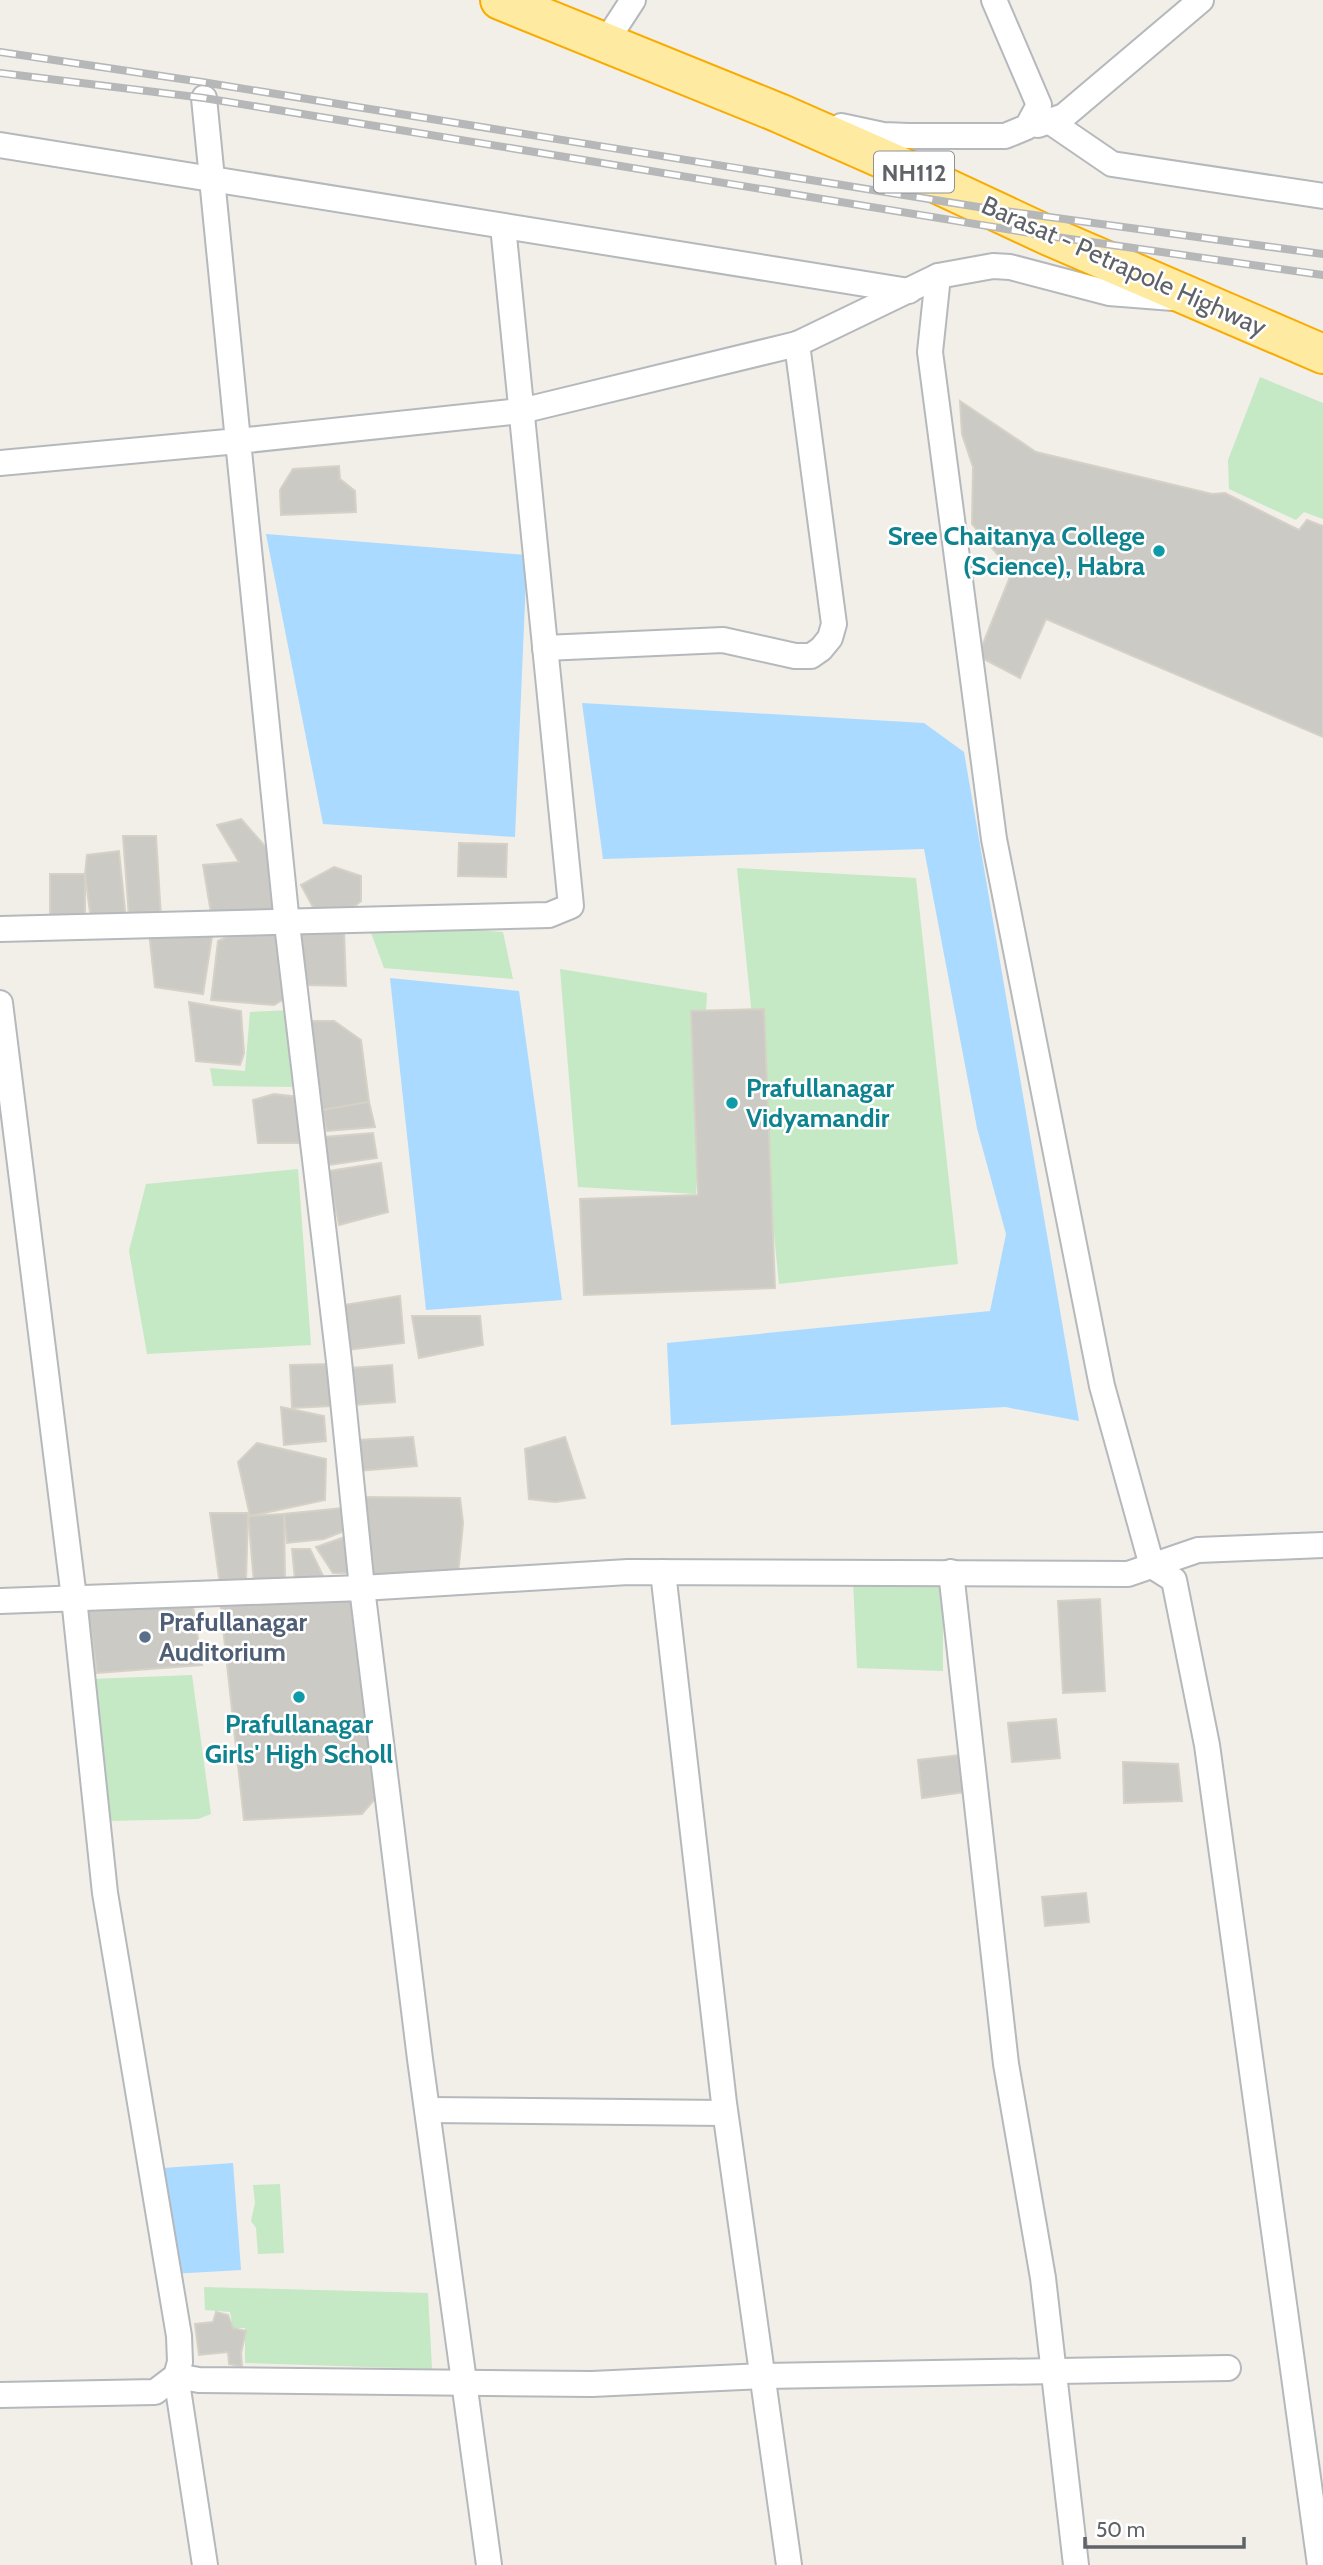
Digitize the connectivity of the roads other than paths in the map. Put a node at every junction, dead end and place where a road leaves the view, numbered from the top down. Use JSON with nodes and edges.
{"nodes":[{"id":1,"x":500,"y":0,"type":"edge"},
{"id":2,"x":633,"y":0,"type":"edge"},
{"id":3,"x":994,"y":0,"type":"edge"},
{"id":4,"x":1201,"y":0,"type":"edge"},
{"id":5,"x":605,"y":43,"type":"junction"},
{"id":6,"x":204,"y":98,"type":"dead end"},
{"id":7,"x":779,"y":113,"type":"junction"},
{"id":8,"x":1052,"y":122,"type":"junction"},
{"id":9,"x":1027,"y":127,"type":"junction"},
{"id":10,"x":0,"y":145,"type":"edge"},
{"id":11,"x":213,"y":180,"type":"junction"},
{"id":12,"x":1323,"y":196,"type":"edge"},
{"id":13,"x":503,"y":226,"type":"junction"},
{"id":14,"x":937,"y":276,"type":"junction"},
{"id":15,"x":909,"y":291,"type":"junction"},
{"id":16,"x":1198,"y":298,"type":"junction"},
{"id":17,"x":797,"y":344,"type":"junction"},
{"id":18,"x":1323,"y":354,"type":"edge"},
{"id":19,"x":521,"y":411,"type":"junction"},
{"id":20,"x":238,"y":441,"type":"junction"},
{"id":21,"x":0,"y":463,"type":"edge"},
{"id":22,"x":545,"y":648,"type":"junction"},
{"id":23,"x":286,"y":924,"type":"junction"},
{"id":24,"x":0,"y":929,"type":"edge"},
{"id":25,"x":0,"y":1003,"type":"edge"},
{"id":26,"x":1323,"y":1545,"type":"edge"},
{"id":27,"x":1152,"y":1566,"type":"junction"},
{"id":28,"x":951,"y":1572,"type":"junction"},
{"id":29,"x":663,"y":1573,"type":"junction"},
{"id":30,"x":362,"y":1588,"type":"junction"},
{"id":31,"x":74,"y":1598,"type":"junction"},
{"id":32,"x":0,"y":1601,"type":"edge"},
{"id":33,"x":428,"y":2110,"type":"junction"},
{"id":34,"x":726,"y":2113,"type":"junction"},
{"id":35,"x":1227,"y":2368,"type":"dead end"},
{"id":36,"x":1055,"y":2373,"type":"junction"},
{"id":37,"x":176,"y":2376,"type":"junction"},
{"id":38,"x":764,"y":2376,"type":"junction"},
{"id":39,"x":466,"y":2384,"type":"junction"},
{"id":40,"x":0,"y":2395,"type":"edge"},
{"id":41,"x":205,"y":2565,"type":"edge"},
{"id":42,"x":489,"y":2565,"type":"edge"},
{"id":43,"x":789,"y":2565,"type":"edge"},
{"id":44,"x":1076,"y":2565,"type":"edge"},
{"id":45,"x":1320,"y":2565,"type":"edge"}],
"edges":[{"from":1,"to":5,"type":"highway","name":"Barasat - Petrapole Highway","number":"NH112"},
{"from":2,"to":5,"type":"street"},
{"from":3,"to":9,"type":"street"},
{"from":4,"to":8,"type":"street"},
{"from":5,"to":7,"type":"highway","name":"Barasat - Petrapole Highway","number":"NH112"},
{"from":6,"to":11,"type":"street"},
{"from":7,"to":9,"type":"street"},
{"from":7,"to":16,"type":"highway","name":"Barasat - Petrapole Highway","number":"NH112"},
{"from":8,"to":9,"type":"street"},
{"from":8,"to":12,"type":"street"},
{"from":10,"to":11,"type":"street"},
{"from":11,"to":13,"type":"street"},
{"from":11,"to":20,"type":"street"},
{"from":13,"to":15,"type":"street"},
{"from":13,"to":19,"type":"street"},
{"from":14,"to":15,"type":"street"},
{"from":14,"to":16,"type":"street"},
{"from":14,"to":27,"type":"street"},
{"from":15,"to":17,"type":"street"},
{"from":16,"to":18,"type":"highway","name":"Barasat - Petrapole Highway","number":"NH112"},
{"from":17,"to":19,"type":"street"},
{"from":17,"to":22,"type":"street"},
{"from":19,"to":20,"type":"street"},
{"from":19,"to":22,"type":"street"},
{"from":20,"to":21,"type":"street"},
{"from":20,"to":23,"type":"street"},
{"from":22,"to":23,"type":"street"},
{"from":23,"to":24,"type":"street"},
{"from":23,"to":30,"type":"street"},
{"from":25,"to":31,"type":"street"},
{"from":26,"to":27,"type":"street"},
{"from":27,"to":28,"type":"street"},
{"from":27,"to":45,"type":"street"},
{"from":28,"to":29,"type":"street"},
{"from":28,"to":36,"type":"street"},
{"from":29,"to":30,"type":"street"},
{"from":29,"to":34,"type":"street"},
{"from":30,"to":31,"type":"street"},
{"from":30,"to":33,"type":"street"},
{"from":31,"to":32,"type":"street"},
{"from":31,"to":37,"type":"street"},
{"from":33,"to":34,"type":"street"},
{"from":33,"to":39,"type":"street"},
{"from":34,"to":38,"type":"street"},
{"from":35,"to":36,"type":"street"},
{"from":36,"to":38,"type":"street"},
{"from":36,"to":44,"type":"street"},
{"from":37,"to":39,"type":"street"},
{"from":37,"to":40,"type":"street"},
{"from":37,"to":41,"type":"street"},
{"from":38,"to":39,"type":"street"},
{"from":38,"to":43,"type":"street"},
{"from":39,"to":42,"type":"street"}]}
